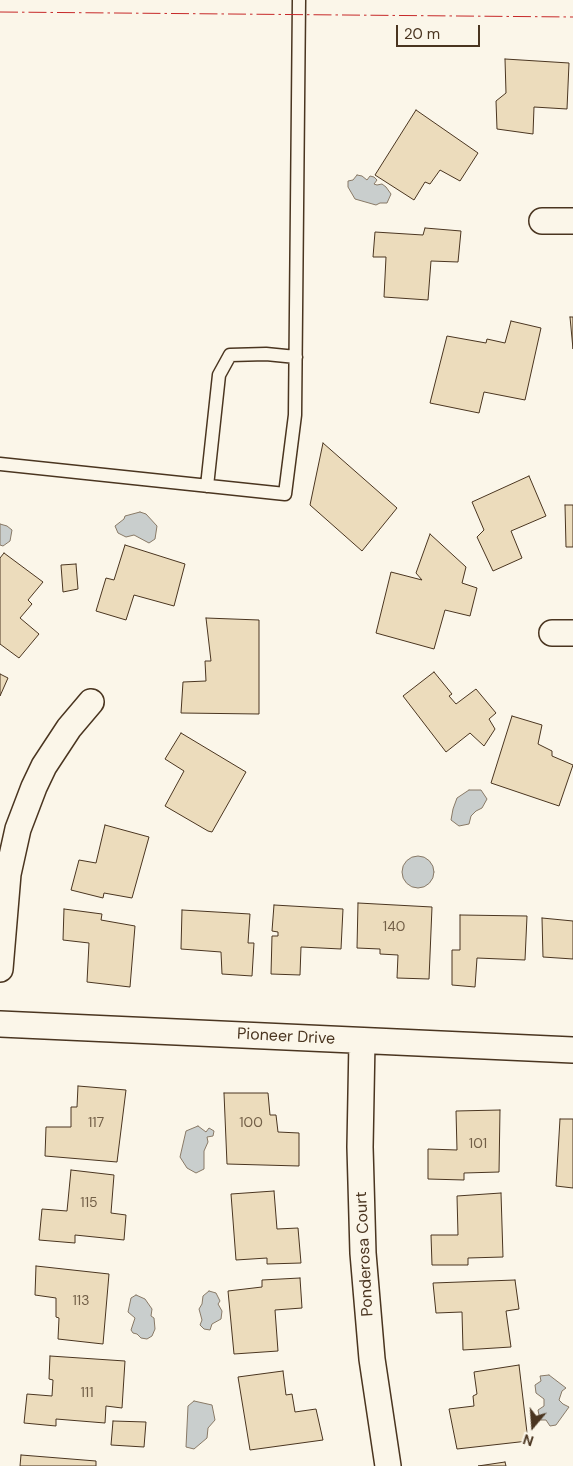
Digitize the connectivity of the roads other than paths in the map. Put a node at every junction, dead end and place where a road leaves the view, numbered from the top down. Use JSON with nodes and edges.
{"nodes":[{"id":1,"x":299,"y":0,"type":"edge"},
{"id":2,"x":542,"y":221,"type":"dead end"},
{"id":3,"x":573,"y":221,"type":"edge"},
{"id":4,"x":296,"y":356,"type":"junction"},
{"id":5,"x":0,"y":464,"type":"edge"},
{"id":6,"x":207,"y":486,"type":"junction"},
{"id":7,"x":91,"y":702,"type":"dead end"},
{"id":8,"x":0,"y":968,"type":"edge"},
{"id":9,"x":0,"y":1024,"type":"edge"},
{"id":10,"x":362,"y":1041,"type":"junction"},
{"id":11,"x":573,"y":1050,"type":"edge"},
{"id":12,"x":388,"y":1466,"type":"edge"}],
"edges":[{"from":1,"to":4,"type":"lane"},
{"from":2,"to":3,"type":"street"},
{"from":4,"to":6,"type":"lane"},
{"from":4,"to":6,"type":"lane"},
{"from":5,"to":6,"type":"lane"},
{"from":7,"to":8,"type":"street"},
{"from":9,"to":10,"type":"street","name":"Pioneer Drive"},
{"from":10,"to":11,"type":"street","name":"Pioneer Drive"},
{"from":10,"to":12,"type":"street","name":"Ponderosa Court"}]}
